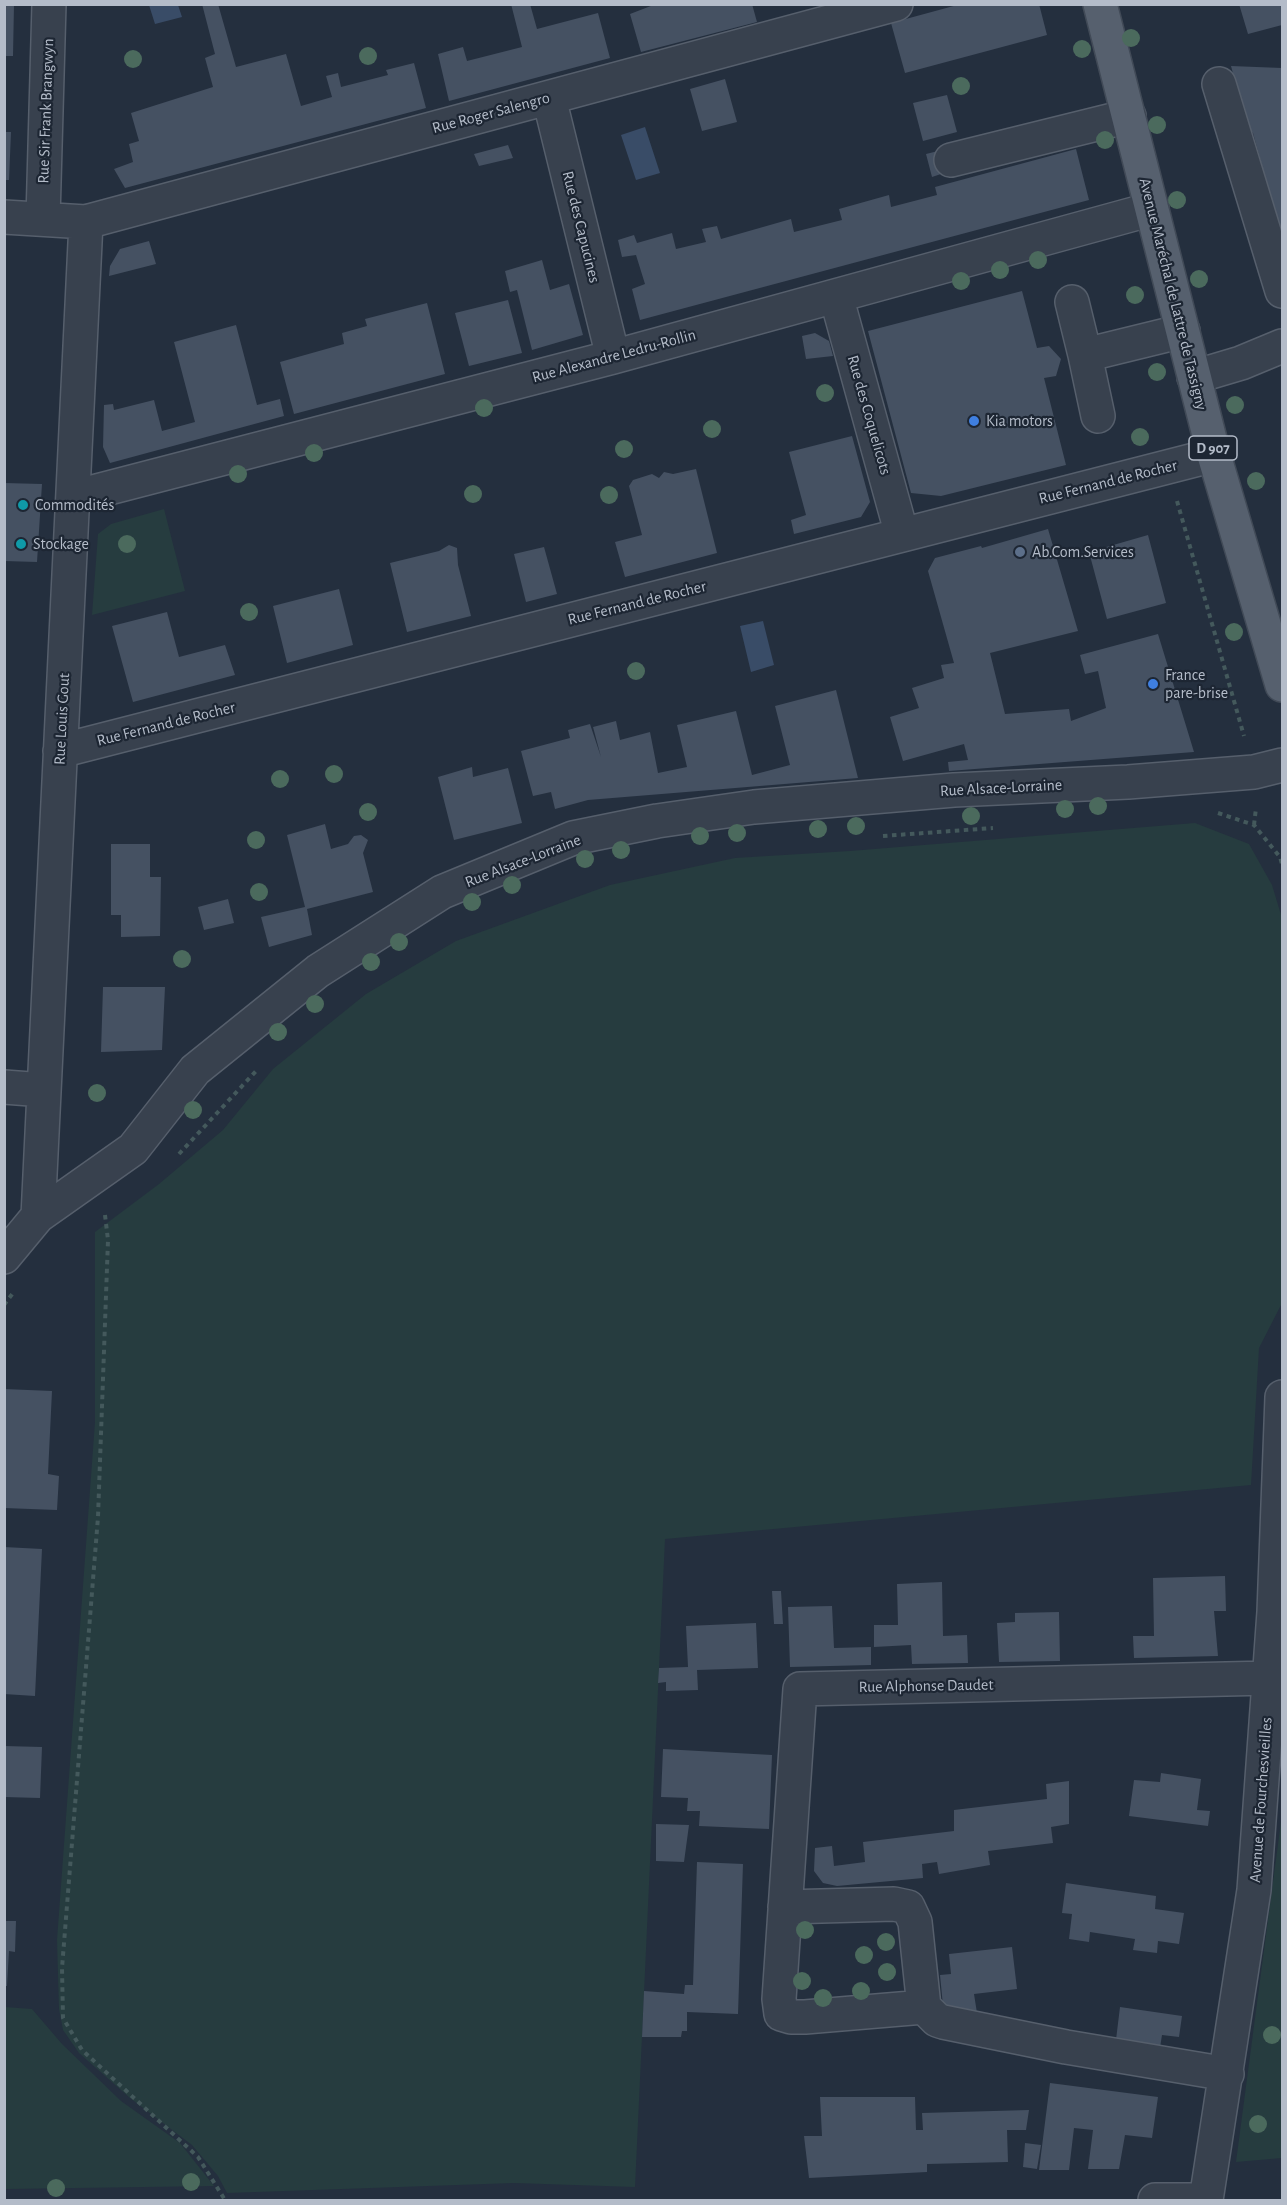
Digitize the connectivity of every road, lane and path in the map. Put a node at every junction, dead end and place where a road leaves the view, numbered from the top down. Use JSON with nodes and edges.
{"nodes":[{"id":1,"x":50,"y":4,"type":"edge"},
{"id":2,"x":896,"y":4,"type":"edge"},
{"id":3,"x":1100,"y":4,"type":"edge"},
{"id":4,"x":1219,"y":84,"type":"dead end"},
{"id":5,"x":549,"y":98,"type":"junction"},
{"id":6,"x":1129,"y":116,"type":"junction"},
{"id":7,"x":951,"y":160,"type":"dead end"},
{"id":8,"x":1152,"y":209,"type":"junction"},
{"id":9,"x":4,"y":217,"type":"edge"},
{"id":10,"x":43,"y":218,"type":"junction"},
{"id":11,"x":86,"y":222,"type":"junction"},
{"id":12,"x":1282,"y":291,"type":"edge"},
{"id":13,"x":836,"y":296,"type":"junction"},
{"id":14,"x":1072,"y":302,"type":"dead end"},
{"id":15,"x":1183,"y":331,"type":"junction"},
{"id":16,"x":1282,"y":346,"type":"edge"},
{"id":17,"x":1085,"y":355,"type":"junction"},
{"id":18,"x":613,"y":357,"type":"junction"},
{"id":19,"x":1194,"y":377,"type":"junction"},
{"id":20,"x":1098,"y":417,"type":"dead end"},
{"id":21,"x":1214,"y":456,"type":"junction"},
{"id":22,"x":1174,"y":491,"type":"dead end"},
{"id":23,"x":74,"y":497,"type":"junction"},
{"id":24,"x":902,"y":535,"type":"junction"},
{"id":25,"x":1282,"y":685,"type":"edge"},
{"id":26,"x":1244,"y":738,"type":"dead end"},
{"id":27,"x":60,"y":751,"type":"junction"},
{"id":28,"x":1282,"y":765,"type":"edge"},
{"id":29,"x":1215,"y":812,"type":"dead end"},
{"id":30,"x":1002,"y":827,"type":"dead end"},
{"id":31,"x":873,"y":837,"type":"dead end"},
{"id":32,"x":1282,"y":864,"type":"edge"},
{"id":33,"x":264,"y":1063,"type":"dead end"},
{"id":34,"x":4,"y":1087,"type":"edge"},
{"id":35,"x":44,"y":1090,"type":"junction"},
{"id":36,"x":176,"y":1156,"type":"dead end"},
{"id":37,"x":104,"y":1206,"type":"dead end"},
{"id":38,"x":38,"y":1216,"type":"junction"},
{"id":39,"x":4,"y":1257,"type":"edge"},
{"id":40,"x":1282,"y":1397,"type":"edge"},
{"id":41,"x":1269,"y":1678,"type":"junction"},
{"id":42,"x":785,"y":1907,"type":"junction"},
{"id":43,"x":934,"y":2015,"type":"junction"},
{"id":44,"x":1227,"y":2074,"type":"junction"},
{"id":45,"x":225,"y":2200,"type":"edge"},
{"id":46,"x":1155,"y":2200,"type":"edge"},
{"id":47,"x":1206,"y":2200,"type":"edge"}],
"edges":[{"from":1,"to":10,"type":"street","name":"Rue Sir Frank Brangwyn"},
{"from":2,"to":5,"type":"street","name":"Rue Roger Salengro"},
{"from":3,"to":6,"type":"main road","name":"Avenue Maréchal de Lattre de Tassigny","number":"D 907"},
{"from":4,"to":12,"type":"street"},
{"from":5,"to":11,"type":"street","name":"Rue Roger Salengro"},
{"from":5,"to":18,"type":"street","name":"Rue des Capucines"},
{"from":6,"to":7,"type":"street"},
{"from":6,"to":8,"type":"main road","name":"Avenue Maréchal de Lattre de Tassigny","number":"D 907"},
{"from":8,"to":13,"type":"street","name":"Rue Alexandre Ledru-Rollin"},
{"from":8,"to":15,"type":"main road","name":"Avenue Maréchal de Lattre de Tassigny","number":"D 907"},
{"from":9,"to":10,"type":"street"},
{"from":10,"to":11,"type":"street"},
{"from":11,"to":23,"type":"street","name":"Rue Louis Gout"},
{"from":13,"to":18,"type":"street","name":"Rue Alexandre Ledru-Rollin"},
{"from":13,"to":24,"type":"street","name":"Rue des Coquelicots"},
{"from":14,"to":17,"type":"street"},
{"from":15,"to":17,"type":"street"},
{"from":15,"to":19,"type":"main road","name":"Avenue Maréchal de Lattre de Tassigny","number":"D 907"},
{"from":16,"to":19,"type":"street"},
{"from":17,"to":20,"type":"street"},
{"from":18,"to":23,"type":"street","name":"Rue Alexandre Ledru-Rollin"},
{"from":19,"to":21,"type":"main road","name":"Avenue Maréchal de Lattre de Tassigny","number":"D 907"},
{"from":21,"to":24,"type":"street","name":"Rue Fernand de Rocher"},
{"from":21,"to":25,"type":"main road","name":"Avenue Maréchal de Lattre de Tassigny","number":"D 907"},
{"from":22,"to":26,"type":"path"},
{"from":23,"to":27,"type":"street","name":"Rue Louis Gout"},
{"from":24,"to":27,"type":"street","name":"Rue Fernand de Rocher"},
{"from":27,"to":35,"type":"street","name":"Rue Louis Gout"},
{"from":28,"to":38,"type":"street","name":"Rue Alsace-Lorraine"},
{"from":29,"to":32,"type":"path"},
{"from":30,"to":31,"type":"path"},
{"from":33,"to":36,"type":"path"},
{"from":34,"to":35,"type":"street"},
{"from":35,"to":38,"type":"street","name":"Rue Louis Gout"},
{"from":37,"to":45,"type":"path"},
{"from":38,"to":39,"type":"street","name":"Rue Alsace-Lorraine"},
{"from":40,"to":41,"type":"street","name":"Avenue de Fourchesvieilles"},
{"from":41,"to":42,"type":"street","name":"Rue Alphonse Daudet"},
{"from":41,"to":44,"type":"street","name":"Avenue de Fourchesvieilles"},
{"from":42,"to":43,"type":"street"},
{"from":42,"to":43,"type":"street","name":"Rue Alphonse Daudet"},
{"from":43,"to":44,"type":"street","name":"Rue Alphonse Daudet"},
{"from":44,"to":47,"type":"street","name":"Avenue de Fourchesvieilles"},
{"from":46,"to":47,"type":"street"}]}
